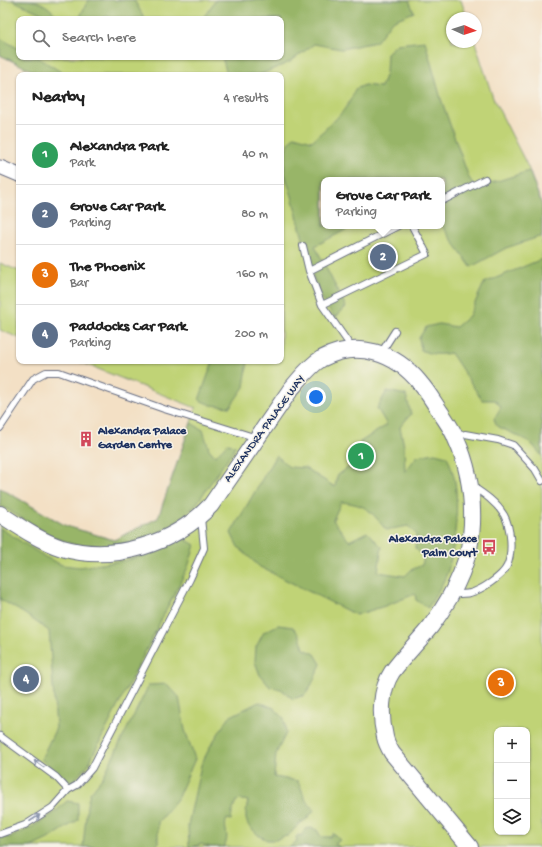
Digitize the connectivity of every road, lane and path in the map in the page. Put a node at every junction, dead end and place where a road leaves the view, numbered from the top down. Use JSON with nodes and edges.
{"nodes":[{"id":1,"x":0,"y":166,"type":"edge"},
{"id":2,"x":16,"y":174,"type":"edge"},
{"id":3,"x":485,"y":179,"type":"dead end"},
{"id":4,"x":445,"y":199,"type":"edge"},
{"id":5,"x":392,"y":229,"type":"edge"},
{"id":6,"x":414,"y":229,"type":"edge"},
{"id":7,"x":303,"y":246,"type":"dead end"},
{"id":8,"x":309,"y":272,"type":"junction"},
{"id":9,"x":322,"y":305,"type":"junction"},
{"id":10,"x":395,"y":331,"type":"dead end"},
{"id":11,"x":353,"y":349,"type":"junction"},
{"id":12,"x":380,"y":354,"type":"junction"},
{"id":13,"x":0,"y":428,"type":"edge"},
{"id":14,"x":256,"y":438,"type":"junction"},
{"id":15,"x":456,"y":438,"type":"junction"},
{"id":16,"x":542,"y":481,"type":"edge"},
{"id":17,"x":469,"y":484,"type":"junction"},
{"id":18,"x":0,"y":514,"type":"edge"},
{"id":19,"x":200,"y":516,"type":"junction"},
{"id":20,"x":453,"y":594,"type":"junction"},
{"id":21,"x":0,"y":736,"type":"edge"},
{"id":22,"x":68,"y":790,"type":"junction"},
{"id":23,"x":0,"y":834,"type":"edge"},
{"id":24,"x":470,"y":847,"type":"edge"}],
"edges":[{"from":1,"to":2,"type":"street"},
{"from":3,"to":4,"type":"lane"},
{"from":5,"to":8,"type":"lane"},
{"from":6,"to":9,"type":"lane"},
{"from":7,"to":8,"type":"lane"},
{"from":8,"to":9,"type":"lane"},
{"from":9,"to":11,"type":"lane"},
{"from":10,"to":12,"type":"lane"},
{"from":11,"to":12,"type":"street","name":"ALEXANDRA PALACE WAY"},
{"from":11,"to":14,"type":"street","name":"ALEXANDRA PALACE WAY"},
{"from":12,"to":15,"type":"street","name":"ALEXANDRA PALACE WAY"},
{"from":13,"to":14,"type":"lane"},
{"from":14,"to":19,"type":"street","name":"ALEXANDRA PALACE WAY"},
{"from":15,"to":16,"type":"lane"},
{"from":15,"to":17,"type":"street","name":"ALEXANDRA PALACE WAY"},
{"from":17,"to":20,"type":"street","name":"ALEXANDRA PALACE WAY"},
{"from":17,"to":20,"type":"lane"},
{"from":18,"to":19,"type":"street","name":"ALEXANDRA PALACE WAY"},
{"from":19,"to":22,"type":"lane"},
{"from":20,"to":24,"type":"street","name":"ALEXANDRA PALACE WAY"},
{"from":22,"to":21,"type":"lane","one_way":true},
{"from":23,"to":22,"type":"lane","one_way":true}]}
